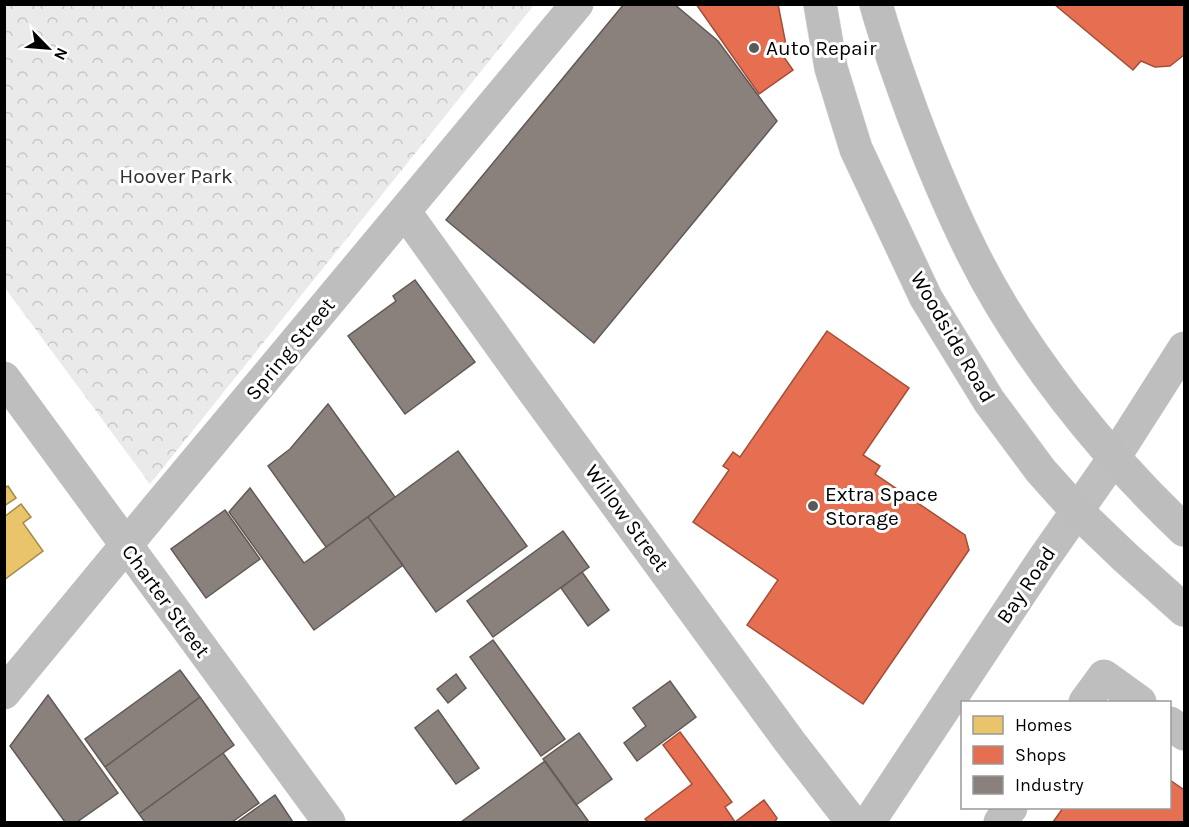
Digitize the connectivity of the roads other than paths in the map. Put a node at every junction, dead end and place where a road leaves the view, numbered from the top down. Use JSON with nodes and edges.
{"nodes":[{"id":1,"x":577,"y":4,"type":"edge"},
{"id":2,"x":820,"y":4,"type":"edge"},
{"id":3,"x":876,"y":4,"type":"edge"},
{"id":4,"x":405,"y":212,"type":"junction"},
{"id":5,"x":1185,"y":348,"type":"edge"},
{"id":6,"x":4,"y":378,"type":"edge"},
{"id":7,"x":1114,"y":458,"type":"junction"},
{"id":8,"x":1077,"y":511,"type":"junction"},
{"id":9,"x":1185,"y":530,"type":"edge"},
{"id":10,"x":127,"y":545,"type":"junction"},
{"id":11,"x":1185,"y":610,"type":"edge"},
{"id":12,"x":4,"y":693,"type":"edge"},
{"id":13,"x":1086,"y":701,"type":"edge"},
{"id":14,"x":1139,"y":701,"type":"edge"},
{"id":15,"x":1171,"y":724,"type":"edge"},
{"id":16,"x":1185,"y":734,"type":"edge"},
{"id":17,"x":1010,"y":809,"type":"edge"},
{"id":18,"x":329,"y":822,"type":"edge"},
{"id":19,"x":852,"y":822,"type":"edge"},
{"id":20,"x":869,"y":822,"type":"edge"},
{"id":21,"x":1000,"y":822,"type":"edge"}],
"edges":[{"from":1,"to":4,"type":"street","name":"Spring Street"},
{"from":2,"to":8,"type":"highway","name":"Woodside Road"},
{"from":3,"to":7,"type":"highway"},
{"from":4,"to":10,"type":"street","name":"Spring Street"},
{"from":4,"to":19,"type":"street","name":"Willow Street"},
{"from":5,"to":7,"type":"street","name":"Bay Road"},
{"from":6,"to":10,"type":"street","name":"Charter Street"},
{"from":7,"to":8,"type":"street","name":"Bay Road"},
{"from":7,"to":9,"type":"highway"},
{"from":8,"to":11,"type":"highway","name":"Woodside Road"},
{"from":8,"to":20,"type":"street","name":"Bay Road"},
{"from":10,"to":12,"type":"street","name":"Spring Street"},
{"from":10,"to":18,"type":"street","name":"Charter Street"},
{"from":13,"to":14,"type":"street"},
{"from":15,"to":16,"type":"street"},
{"from":17,"to":21,"type":"street"}]}
